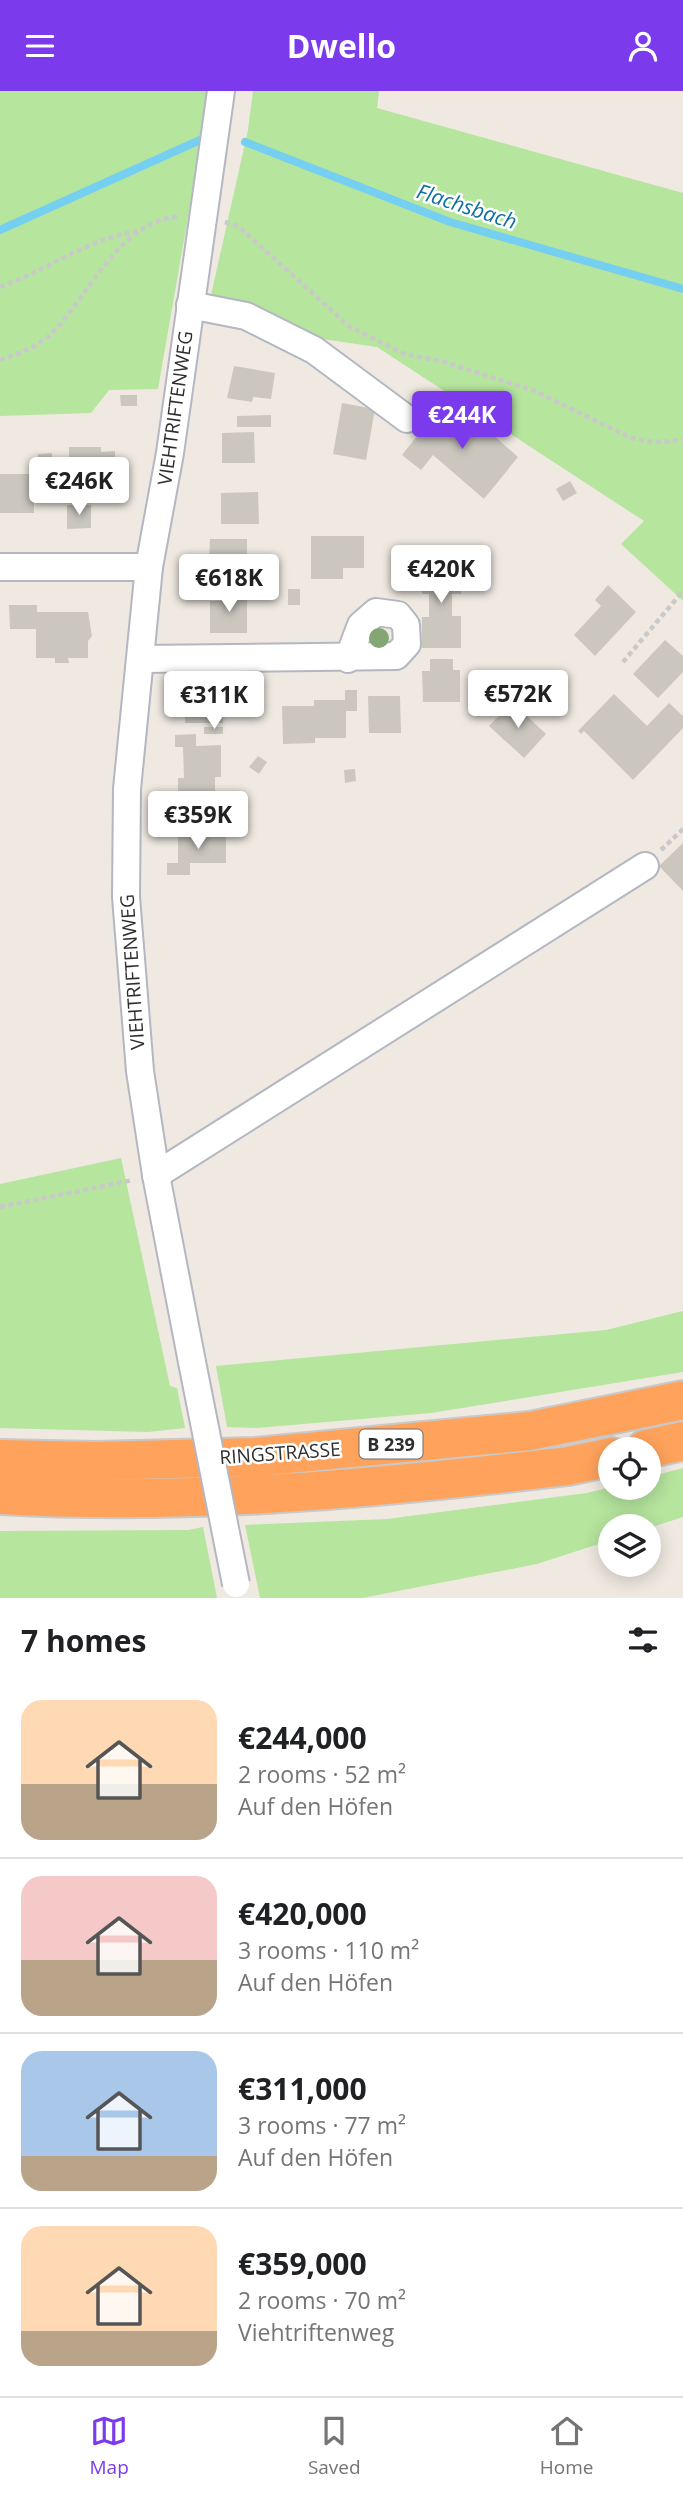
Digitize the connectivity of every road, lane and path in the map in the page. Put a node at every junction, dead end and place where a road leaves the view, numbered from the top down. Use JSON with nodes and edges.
{"nodes":[{"id":1,"x":220,"y":91,"type":"edge"},
{"id":2,"x":139,"y":231,"type":"dead end"},
{"id":3,"x":0,"y":287,"type":"edge"},
{"id":4,"x":190,"y":305,"type":"junction"},
{"id":5,"x":407,"y":419,"type":"dead end"},
{"id":6,"x":0,"y":567,"type":"edge"},
{"id":7,"x":149,"y":567,"type":"junction"},
{"id":8,"x":683,"y":591,"type":"edge"},
{"id":9,"x":141,"y":659,"type":"junction"},
{"id":10,"x":348,"y":659,"type":"dead end"},
{"id":11,"x":623,"y":662,"type":"dead end"},
{"id":12,"x":645,"y":866,"type":"dead end"},
{"id":13,"x":156,"y":1175,"type":"junction"},
{"id":14,"x":0,"y":1207,"type":"edge"},
{"id":15,"x":683,"y":1400,"type":"edge"},
{"id":16,"x":0,"y":1440,"type":"edge"},
{"id":17,"x":683,"y":1441,"type":"edge"},
{"id":18,"x":661,"y":1446,"type":"edge"},
{"id":19,"x":0,"y":1459,"type":"edge"},
{"id":20,"x":598,"y":1460,"type":"edge"},
{"id":21,"x":95,"y":1461,"type":"junction"},
{"id":22,"x":0,"y":1495,"type":"edge"},
{"id":23,"x":65,"y":1499,"type":"junction"},
{"id":24,"x":0,"y":1514,"type":"edge"},
{"id":25,"x":237,"y":1591,"type":"edge"}],
"edges":[{"from":1,"to":4,"type":"street","name":"VIEHTRIFTENWEG"},
{"from":2,"to":3,"type":"path"},
{"from":4,"to":5,"type":"street"},
{"from":4,"to":7,"type":"street","name":"VIEHTRIFTENWEG"},
{"from":6,"to":7,"type":"street"},
{"from":7,"to":9,"type":"street","name":"VIEHTRIFTENWEG"},
{"from":8,"to":11,"type":"path"},
{"from":9,"to":10,"type":"street"},
{"from":9,"to":13,"type":"street","name":"VIEHTRIFTENWEG"},
{"from":12,"to":13,"type":"street"},
{"from":13,"to":14,"type":"path"},
{"from":13,"to":25,"type":"street","name":"VIEHTRIFTENWEG","bridge":true},
{"from":15,"to":21,"type":"highway","name":"RINGSTRASSE","number":"B 239"},
{"from":16,"to":21,"type":"highway"},
{"from":17,"to":18,"type":"highway"},
{"from":19,"to":21,"type":"highway","name":"RINGSTRASSE","number":"B 239"},
{"from":20,"to":23,"type":"highway","name":"RINGSTRASSE","number":"B 239"},
{"from":22,"to":23,"type":"highway","name":"RINGSTRASSE","number":"B 239"},
{"from":23,"to":24,"type":"highway"}]}
